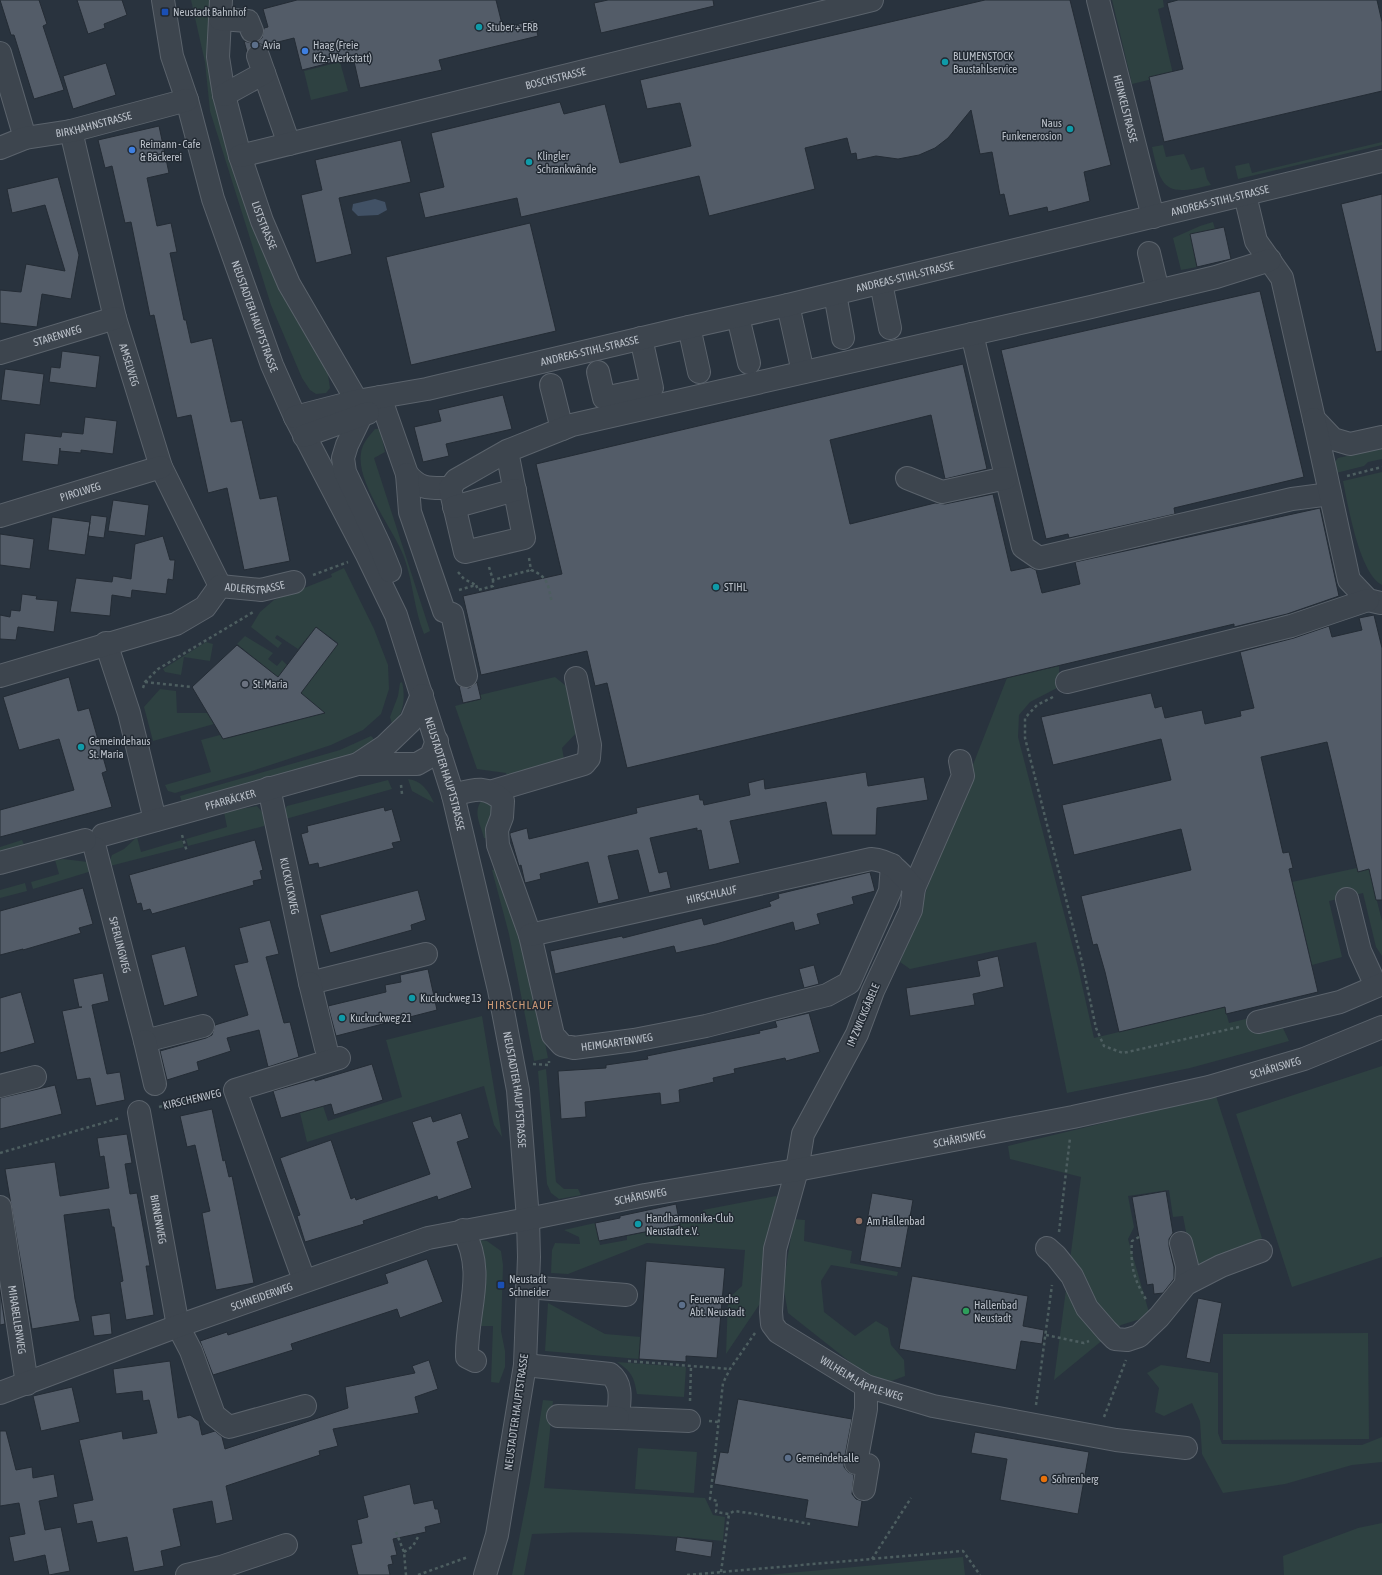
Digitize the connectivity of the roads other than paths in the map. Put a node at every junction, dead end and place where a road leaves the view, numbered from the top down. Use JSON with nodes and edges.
{"nodes":[{"id":1,"x":163,"y":0,"type":"edge"},
{"id":2,"x":872,"y":0,"type":"edge"},
{"id":3,"x":1098,"y":0,"type":"edge"},
{"id":4,"x":220,"y":9,"type":"edge"},
{"id":5,"x":252,"y":31,"type":"dead end"},
{"id":6,"x":0,"y":53,"type":"edge"},
{"id":7,"x":224,"y":95,"type":"junction"},
{"id":8,"x":187,"y":100,"type":"junction"},
{"id":9,"x":71,"y":131,"type":"junction"},
{"id":10,"x":25,"y":138,"type":"junction"},
{"id":11,"x":289,"y":144,"type":"junction"},
{"id":12,"x":0,"y":148,"type":"edge"},
{"id":13,"x":240,"y":156,"type":"junction"},
{"id":14,"x":1382,"y":162,"type":"edge"},
{"id":15,"x":1245,"y":195,"type":"junction"},
{"id":16,"x":1153,"y":217,"type":"junction"},
{"id":17,"x":1149,"y":253,"type":"dead end"},
{"id":18,"x":1270,"y":260,"type":"junction"},
{"id":19,"x":881,"y":283,"type":"junction"},
{"id":20,"x":1158,"y":291,"type":"junction"},
{"id":21,"x":835,"y":294,"type":"junction"},
{"id":22,"x":788,"y":305,"type":"junction"},
{"id":23,"x":738,"y":317,"type":"junction"},
{"id":24,"x":115,"y":318,"type":"junction"},
{"id":25,"x":690,"y":327,"type":"junction"},
{"id":26,"x":890,"y":328,"type":"dead end"},
{"id":27,"x":972,"y":334,"type":"junction"},
{"id":28,"x":641,"y":338,"type":"junction"},
{"id":29,"x":843,"y":338,"type":"dead end"},
{"id":30,"x":0,"y":353,"type":"edge"},
{"id":31,"x":749,"y":363,"type":"dead end"},
{"id":32,"x":598,"y":372,"type":"dead end"},
{"id":33,"x":699,"y":372,"type":"dead end"},
{"id":34,"x":804,"y":372,"type":"junction"},
{"id":35,"x":551,"y":385,"type":"dead end"},
{"id":36,"x":382,"y":402,"type":"junction"},
{"id":37,"x":357,"y":416,"type":"junction"},
{"id":38,"x":1314,"y":419,"type":"junction"},
{"id":39,"x":299,"y":427,"type":"junction"},
{"id":40,"x":562,"y":429,"type":"junction"},
{"id":41,"x":1382,"y":437,"type":"edge"},
{"id":42,"x":507,"y":450,"type":"junction"},
{"id":43,"x":161,"y":467,"type":"junction"},
{"id":44,"x":407,"y":474,"type":"junction"},
{"id":45,"x":907,"y":478,"type":"dead end"},
{"id":46,"x":1006,"y":478,"type":"junction"},
{"id":47,"x":1328,"y":487,"type":"junction"},
{"id":48,"x":515,"y":490,"type":"junction"},
{"id":49,"x":452,"y":497,"type":"junction"},
{"id":50,"x":0,"y":516,"type":"edge"},
{"id":51,"x":294,"y":582,"type":"road end"},
{"id":52,"x":220,"y":586,"type":"junction"},
{"id":53,"x":1375,"y":602,"type":"edge"},
{"id":54,"x":396,"y":615,"type":"junction"},
{"id":55,"x":106,"y":643,"type":"junction"},
{"id":56,"x":0,"y":676,"type":"edge"},
{"id":57,"x":466,"y":676,"type":"dead end"},
{"id":58,"x":576,"y":678,"type":"dead end"},
{"id":59,"x":1067,"y":682,"type":"road end"},
{"id":60,"x":422,"y":695,"type":"junction"},
{"id":61,"x":390,"y":740,"type":"junction"},
{"id":62,"x":436,"y":741,"type":"junction"},
{"id":63,"x":960,"y":761,"type":"dead end"},
{"id":64,"x":358,"y":764,"type":"junction"},
{"id":65,"x":417,"y":764,"type":"junction"},
{"id":66,"x":269,"y":788,"type":"junction"},
{"id":67,"x":451,"y":790,"type":"junction"},
{"id":68,"x":493,"y":791,"type":"junction"},
{"id":69,"x":155,"y":820,"type":"junction"},
{"id":70,"x":95,"y":841,"type":"junction"},
{"id":71,"x":0,"y":863,"type":"edge"},
{"id":72,"x":892,"y":865,"type":"junction"},
{"id":73,"x":914,"y":888,"type":"junction"},
{"id":74,"x":1347,"y":899,"type":"dead end"},
{"id":75,"x":530,"y":935,"type":"junction"},
{"id":76,"x":426,"y":954,"type":"dead end"},
{"id":77,"x":310,"y":983,"type":"junction"},
{"id":78,"x":1379,"y":985,"type":"edge"},
{"id":79,"x":1258,"y":1022,"type":"road end"},
{"id":80,"x":204,"y":1026,"type":"dead end"},
{"id":81,"x":1382,"y":1027,"type":"edge"},
{"id":82,"x":145,"y":1041,"type":"junction"},
{"id":83,"x":34,"y":1076,"type":"dead end"},
{"id":84,"x":155,"y":1084,"type":"dead end"},
{"id":85,"x":0,"y":1086,"type":"edge"},
{"id":86,"x":235,"y":1090,"type":"joint"},
{"id":87,"x":139,"y":1112,"type":"road end"},
{"id":88,"x":797,"y":1170,"type":"junction"},
{"id":89,"x":0,"y":1207,"type":"edge"},
{"id":90,"x":528,"y":1219,"type":"junction"},
{"id":91,"x":463,"y":1230,"type":"junction"},
{"id":92,"x":1181,"y":1243,"type":"dead end"},
{"id":93,"x":1047,"y":1248,"type":"dead end"},
{"id":94,"x":1261,"y":1251,"type":"dead end"},
{"id":95,"x":304,"y":1280,"type":"junction"},
{"id":96,"x":1186,"y":1284,"type":"junction"},
{"id":97,"x":527,"y":1288,"type":"junction"},
{"id":98,"x":626,"y":1295,"type":"dead end"},
{"id":99,"x":178,"y":1326,"type":"junction"},
{"id":100,"x":475,"y":1361,"type":"dead end"},
{"id":101,"x":525,"y":1365,"type":"junction"},
{"id":102,"x":27,"y":1384,"type":"junction"},
{"id":103,"x":866,"y":1386,"type":"junction"},
{"id":104,"x":0,"y":1393,"type":"edge"},
{"id":105,"x":306,"y":1406,"type":"dead end"},
{"id":106,"x":558,"y":1416,"type":"dead end"},
{"id":107,"x":618,"y":1418,"type":"junction"},
{"id":108,"x":689,"y":1421,"type":"road end"},
{"id":109,"x":1186,"y":1448,"type":"dead end"},
{"id":110,"x":864,"y":1489,"type":"dead end"},
{"id":111,"x":286,"y":1545,"type":"dead end"},
{"id":112,"x":187,"y":1575,"type":"edge"},
{"id":113,"x":485,"y":1575,"type":"edge"}],
"edges":[{"from":1,"to":8,"type":"street","name":"NEUSTADTER HAUPTSTRASSE"},
{"from":2,"to":11,"type":"street","name":"BOSCHSTRASSE"},
{"from":3,"to":16,"type":"street","name":"HEINKELSTRASSE"},
{"from":4,"to":5,"type":"street"},
{"from":4,"to":7,"type":"street","name":"LISTSTRASSE"},
{"from":6,"to":10,"type":"street"},
{"from":7,"to":11,"type":"street"},
{"from":7,"to":13,"type":"street","name":"LISTSTRASSE"},
{"from":8,"to":9,"type":"street","name":"BIRKHAHNSTRASSE"},
{"from":8,"to":39,"type":"street","name":"NEUSTADTER HAUPTSTRASSE"},
{"from":9,"to":10,"type":"street","name":"BIRKHAHNSTRASSE"},
{"from":9,"to":24,"type":"street","name":"AMSELWEG"},
{"from":10,"to":12,"type":"street","name":"BIRKHAHNSTRASSE"},
{"from":11,"to":13,"type":"street","name":"BOSCHSTRASSE"},
{"from":13,"to":37,"type":"street","name":"LISTSTRASSE"},
{"from":14,"to":15,"type":"street","name":"ANDREAS-STIHL-STRASSE"},
{"from":15,"to":16,"type":"street","name":"ANDREAS-STIHL-STRASSE"},
{"from":15,"to":18,"type":"street"},
{"from":16,"to":19,"type":"street","name":"ANDREAS-STIHL-STRASSE"},
{"from":17,"to":20,"type":"street"},
{"from":18,"to":20,"type":"street"},
{"from":18,"to":38,"type":"street"},
{"from":19,"to":21,"type":"street","name":"ANDREAS-STIHL-STRASSE"},
{"from":19,"to":26,"type":"street"},
{"from":20,"to":27,"type":"street"},
{"from":21,"to":22,"type":"street","name":"ANDREAS-STIHL-STRASSE"},
{"from":21,"to":29,"type":"street"},
{"from":22,"to":23,"type":"street","name":"ANDREAS-STIHL-STRASSE"},
{"from":22,"to":34,"type":"street"},
{"from":23,"to":25,"type":"street","name":"ANDREAS-STIHL-STRASSE"},
{"from":23,"to":31,"type":"street"},
{"from":24,"to":30,"type":"street","name":"STARENWEG"},
{"from":24,"to":43,"type":"street","name":"AMSELWEG"},
{"from":25,"to":28,"type":"street","name":"ANDREAS-STIHL-STRASSE"},
{"from":25,"to":33,"type":"street"},
{"from":27,"to":34,"type":"street"},
{"from":27,"to":46,"type":"street"},
{"from":28,"to":32,"type":"street"},
{"from":28,"to":36,"type":"street","name":"ANDREAS-STIHL-STRASSE"},
{"from":34,"to":40,"type":"street"},
{"from":35,"to":40,"type":"street"},
{"from":36,"to":37,"type":"street","name":"ANDREAS-STIHL-STRASSE"},
{"from":36,"to":44,"type":"street"},
{"from":37,"to":39,"type":"street","name":"ANDREAS-STIHL-STRASSE"},
{"from":37,"to":54,"type":"street","name":"NEUSTADTER HAUPTSTRASSE"},
{"from":38,"to":41,"type":"street"},
{"from":38,"to":47,"type":"street"},
{"from":39,"to":54,"type":"street","name":"NEUSTADTER HAUPTSTRASSE"},
{"from":40,"to":42,"type":"street"},
{"from":42,"to":48,"type":"street"},
{"from":42,"to":49,"type":"street"},
{"from":43,"to":50,"type":"street","name":"PIROLWEG"},
{"from":43,"to":52,"type":"street","name":"AMSELWEG"},
{"from":44,"to":49,"type":"street"},
{"from":44,"to":57,"type":"street"},
{"from":45,"to":46,"type":"street"},
{"from":46,"to":47,"type":"street"},
{"from":47,"to":53,"type":"street"},
{"from":48,"to":49,"type":"street"},
{"from":48,"to":49,"type":"street"},
{"from":51,"to":52,"type":"street","name":"ADLERSTRASSE"},
{"from":52,"to":55,"type":"street","name":"ADLERSTRASSE"},
{"from":53,"to":59,"type":"street"},
{"from":54,"to":60,"type":"street","name":"NEUSTADTER HAUPTSTRASSE"},
{"from":55,"to":56,"type":"street","name":"ADLERSTRASSE"},
{"from":55,"to":69,"type":"street"},
{"from":58,"to":68,"type":"street"},
{"from":60,"to":61,"type":"street","name":"PFARRÄCKER"},
{"from":60,"to":62,"type":"street","name":"NEUSTADTER HAUPTSTRASSE"},
{"from":61,"to":62,"type":"street"},
{"from":61,"to":64,"type":"street","name":"PFARRÄCKER"},
{"from":62,"to":65,"type":"street"},
{"from":62,"to":67,"type":"street","name":"NEUSTADTER HAUPTSTRASSE"},
{"from":63,"to":73,"type":"street","name":"IM ZWICKGÄBELE"},
{"from":64,"to":65,"type":"street","name":"PFARRÄCKER"},
{"from":64,"to":66,"type":"street","name":"PFARRÄCKER"},
{"from":65,"to":67,"type":"street"},
{"from":66,"to":69,"type":"street","name":"PFARRÄCKER"},
{"from":66,"to":77,"type":"street","name":"KUCKUCKWEG"},
{"from":67,"to":68,"type":"street"},
{"from":67,"to":90,"type":"street","name":"NEUSTADTER HAUPTSTRASSE"},
{"from":68,"to":75,"type":"street","name":"HEIMGARTENWEG"},
{"from":69,"to":70,"type":"street","name":"PFARRÄCKER"},
{"from":70,"to":71,"type":"street","name":"PFARRÄCKER"},
{"from":70,"to":82,"type":"street","name":"SPERLINGWEG"},
{"from":72,"to":73,"type":"street"},
{"from":72,"to":75,"type":"street","name":"HIRSCHLAUF"},
{"from":72,"to":75,"type":"street","name":"HEIMGARTENWEG"},
{"from":73,"to":88,"type":"street","name":"IM ZWICKGÄBELE"},
{"from":74,"to":78,"type":"street"},
{"from":76,"to":77,"type":"street"},
{"from":77,"to":86,"type":"street","name":"KUCKUCKWEG"},
{"from":78,"to":79,"type":"street"},
{"from":80,"to":82,"type":"street"},
{"from":81,"to":88,"type":"street","name":"SCHÄRISWEG"},
{"from":82,"to":84,"type":"street","name":"SPERLINGWEG"},
{"from":83,"to":85,"type":"street"},
{"from":86,"to":95,"type":"street","name":"KIRSCHENWEG"},
{"from":87,"to":99,"type":"street","name":"BIRNENWEG"},
{"from":88,"to":90,"type":"street","name":"SCHÄRISWEG"},
{"from":88,"to":103,"type":"street","name":"WILHELM-LÄPPLE-WEG"},
{"from":89,"to":102,"type":"street","name":"MIRABELLENWEG"},
{"from":90,"to":91,"type":"street","name":"SCHNEIDERWEG"},
{"from":90,"to":97,"type":"street","name":"NEUSTADTER HAUPTSTRASSE"},
{"from":91,"to":95,"type":"street","name":"SCHNEIDERWEG"},
{"from":91,"to":100,"type":"street"},
{"from":92,"to":96,"type":"street"},
{"from":93,"to":96,"type":"street"},
{"from":94,"to":96,"type":"street"},
{"from":95,"to":99,"type":"street","name":"SCHNEIDERWEG"},
{"from":97,"to":98,"type":"street"},
{"from":97,"to":101,"type":"street","name":"NEUSTADTER HAUPTSTRASSE"},
{"from":99,"to":102,"type":"street","name":"SCHNEIDERWEG"},
{"from":99,"to":105,"type":"street","name":"BIRNENWEG"},
{"from":101,"to":107,"type":"street"},
{"from":101,"to":113,"type":"street","name":"NEUSTADTER HAUPTSTRASSE"},
{"from":102,"to":104,"type":"street","name":"SCHNEIDERWEG"},
{"from":103,"to":109,"type":"street","name":"WILHELM-LÄPPLE-WEG"},
{"from":103,"to":110,"type":"street"},
{"from":106,"to":107,"type":"street"},
{"from":107,"to":108,"type":"street"},
{"from":111,"to":112,"type":"street"}]}
